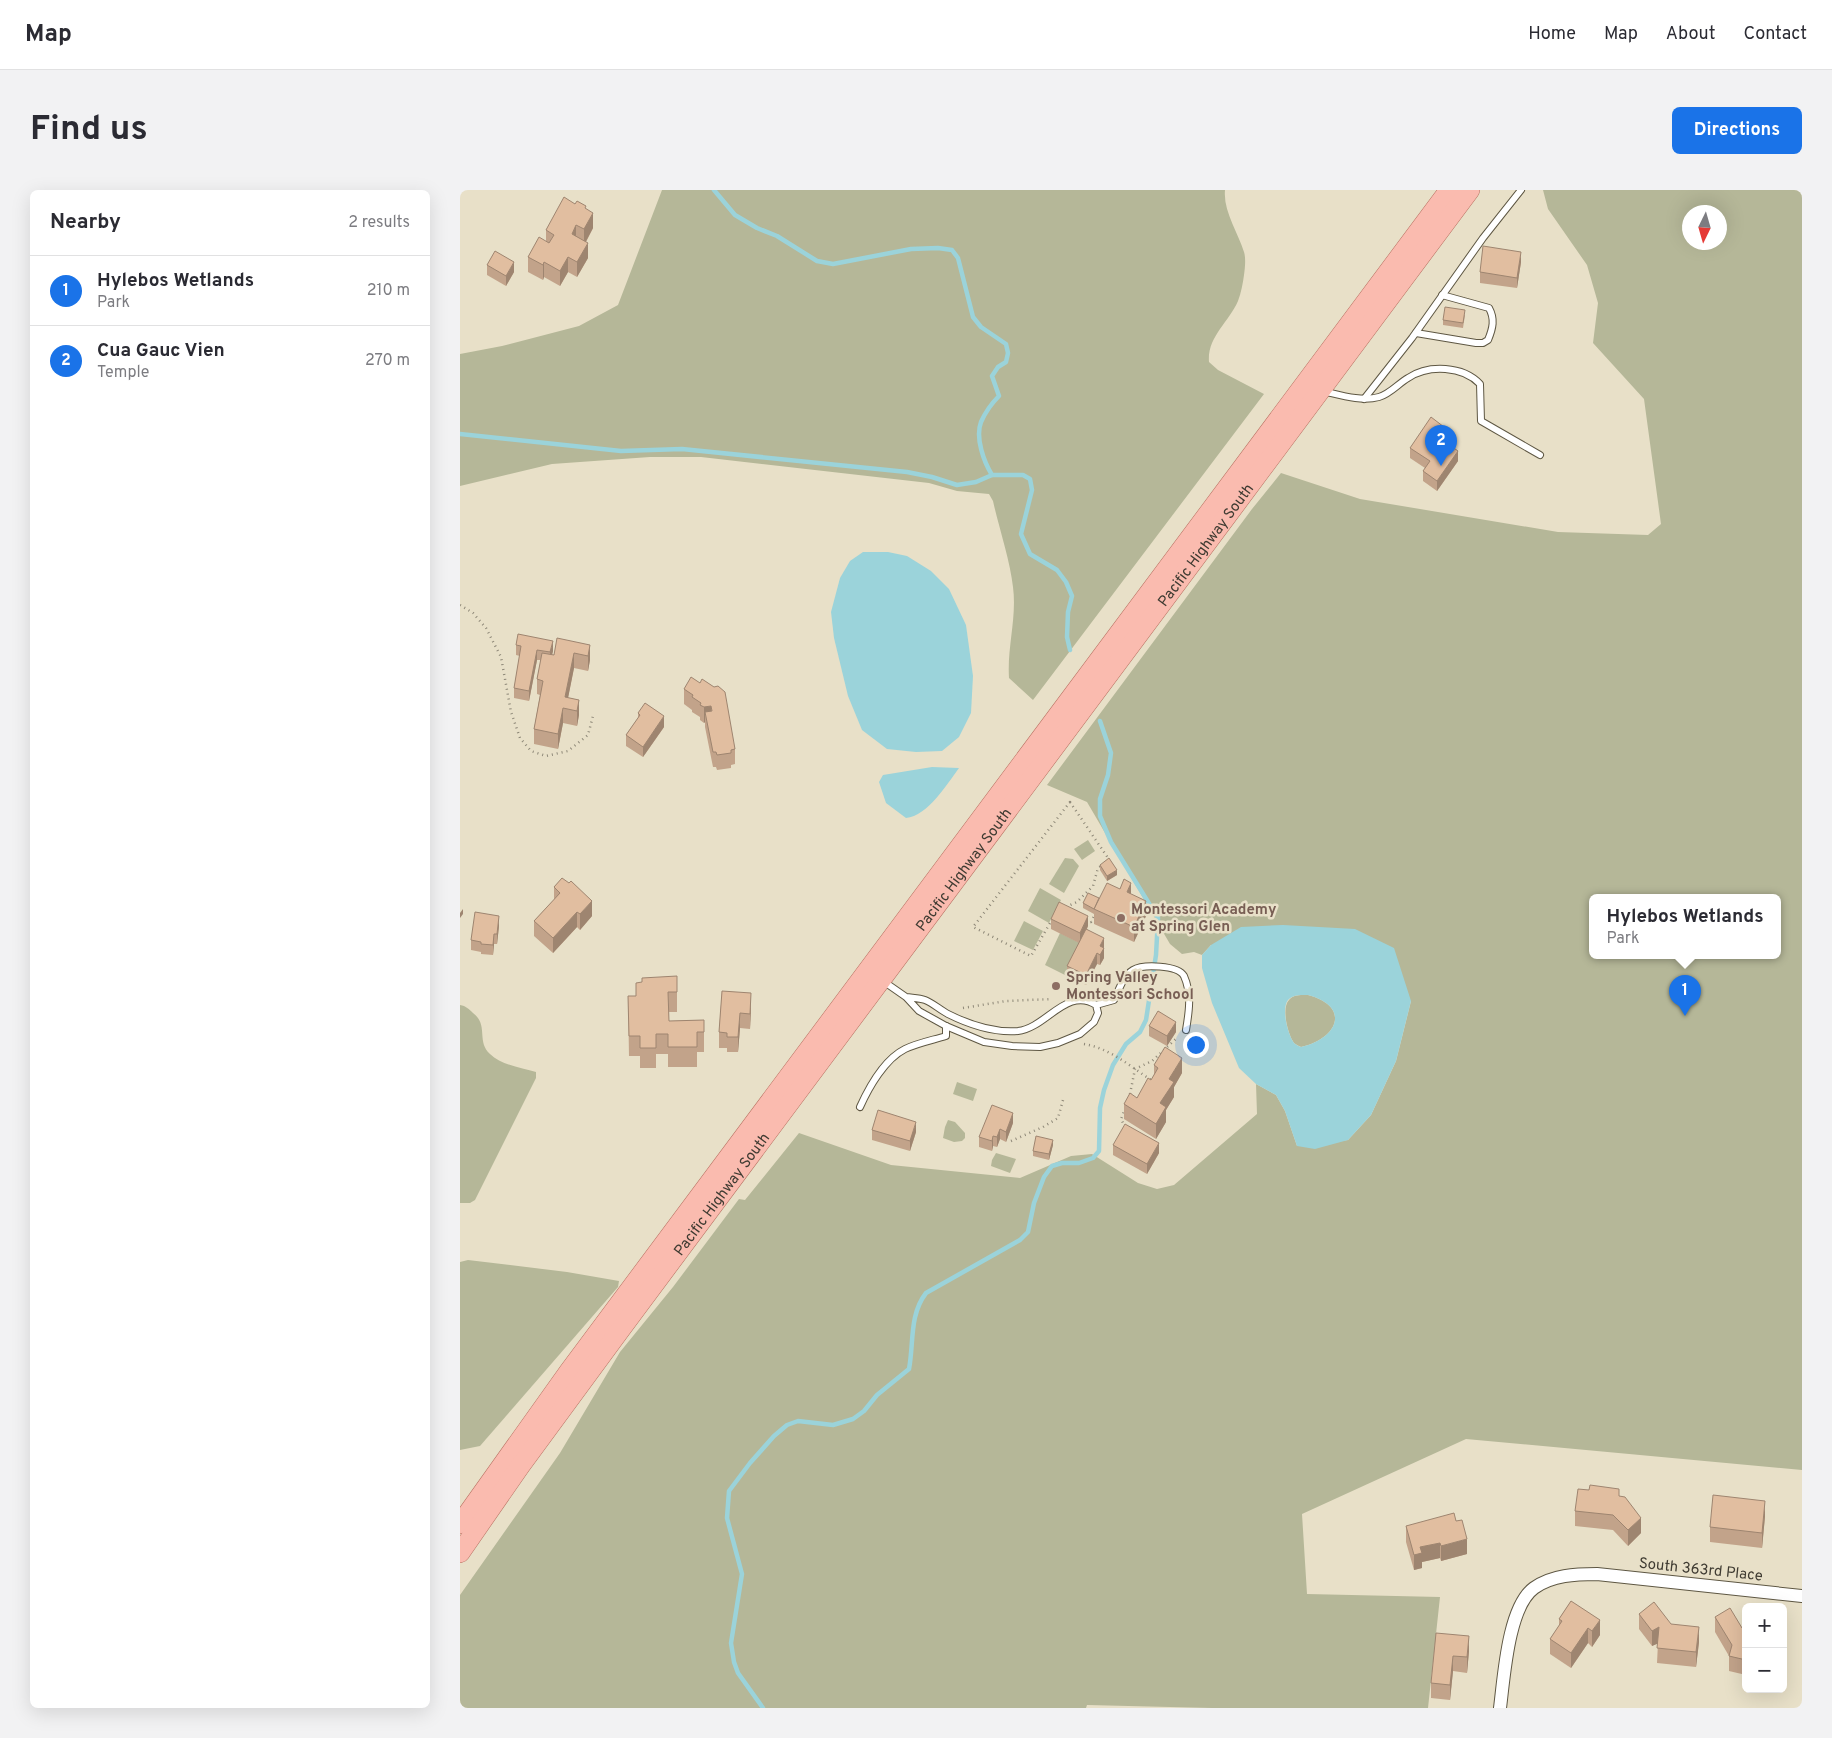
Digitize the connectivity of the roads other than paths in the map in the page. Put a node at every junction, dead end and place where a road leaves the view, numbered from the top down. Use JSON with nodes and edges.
{"nodes":[{"id":1,"x":1449,"y":190,"type":"edge"},
{"id":2,"x":1470,"y":190,"type":"edge"},
{"id":3,"x":1521,"y":190,"type":"edge"},
{"id":4,"x":1442,"y":295,"type":"junction"},
{"id":5,"x":1416,"y":333,"type":"junction"},
{"id":6,"x":1320,"y":391,"type":"junction"},
{"id":7,"x":1364,"y":399,"type":"junction"},
{"id":8,"x":1540,"y":455,"type":"dead end"},
{"id":9,"x":881,"y":980,"type":"junction"},
{"id":10,"x":906,"y":997,"type":"junction"},
{"id":11,"x":1096,"y":1005,"type":"junction"},
{"id":12,"x":946,"y":1026,"type":"junction"},
{"id":13,"x":1186,"y":1030,"type":"road end"},
{"id":14,"x":860,"y":1107,"type":"dead end"},
{"id":15,"x":460,"y":1524,"type":"edge"},
{"id":16,"x":460,"y":1553,"type":"edge"},
{"id":17,"x":1802,"y":1596,"type":"edge"},
{"id":18,"x":1500,"y":1708,"type":"edge"}],
"edges":[{"from":1,"to":15,"type":"main road","name":"Pacific Highway South"},
{"from":2,"to":6,"type":"main road","name":"Pacific Highway South"},
{"from":3,"to":4,"type":"lane"},
{"from":4,"to":5,"type":"lane"},
{"from":4,"to":5,"type":"lane"},
{"from":5,"to":7,"type":"lane"},
{"from":6,"to":7,"type":"lane"},
{"from":6,"to":9,"type":"main road","name":"Pacific Highway South"},
{"from":7,"to":8,"type":"lane"},
{"from":9,"to":10,"type":"lane"},
{"from":9,"to":16,"type":"main road","name":"Pacific Highway South"},
{"from":10,"to":11,"type":"lane"},
{"from":10,"to":12,"type":"lane"},
{"from":11,"to":12,"type":"lane"},
{"from":11,"to":13,"type":"lane"},
{"from":12,"to":14,"type":"lane"},
{"from":17,"to":18,"type":"street","name":"South 363rd Place"}]}
